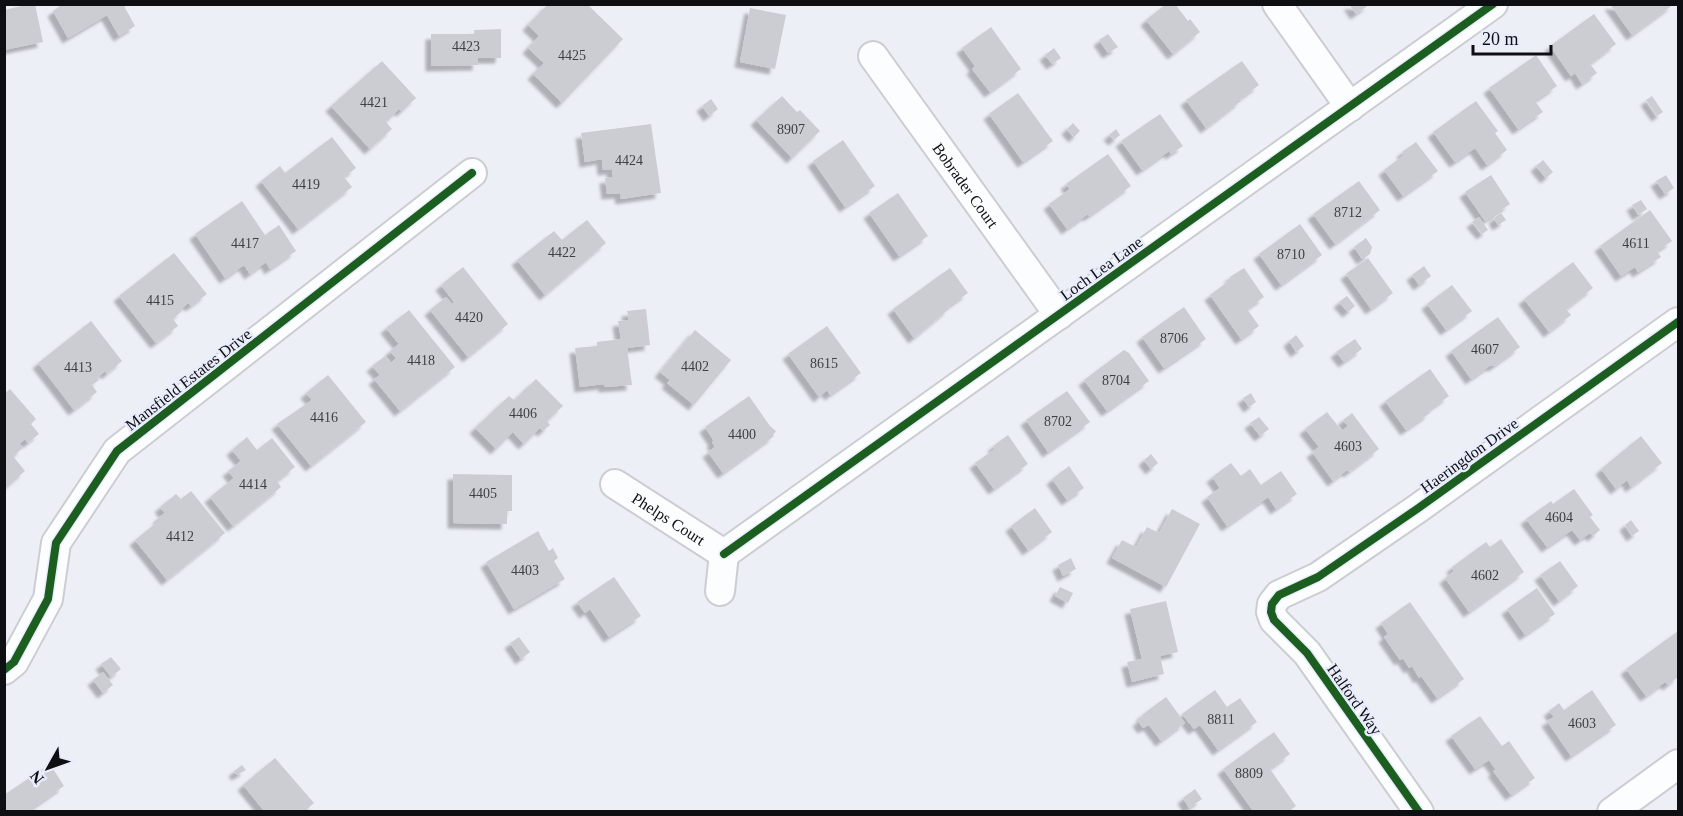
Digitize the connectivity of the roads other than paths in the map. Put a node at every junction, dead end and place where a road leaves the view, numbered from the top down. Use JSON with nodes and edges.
{"nodes":[{"id":1,"x":1277,"y":4,"type":"edge"},
{"id":2,"x":1493,"y":4,"type":"edge"},
{"id":3,"x":873,"y":57,"type":"dead end"},
{"id":4,"x":1350,"y":106,"type":"junction"},
{"id":5,"x":472,"y":173,"type":"dead end"},
{"id":6,"x":1059,"y":315,"type":"junction"},
{"id":7,"x":1678,"y":322,"type":"edge"},
{"id":8,"x":615,"y":484,"type":"dead end"},
{"id":9,"x":724,"y":554,"type":"junction"},
{"id":10,"x":720,"y":591,"type":"dead end"},
{"id":11,"x":1272,"y":604,"type":"joint"},
{"id":12,"x":4,"y":670,"type":"edge"},
{"id":13,"x":1678,"y":764,"type":"edge"},
{"id":14,"x":1419,"y":812,"type":"edge"},
{"id":15,"x":1611,"y":812,"type":"edge"}],
"edges":[{"from":1,"to":4,"type":"street"},
{"from":2,"to":4,"type":"street","name":"Loch Lea Lane"},
{"from":3,"to":6,"type":"street","name":"Bobrader Court"},
{"from":4,"to":6,"type":"street","name":"Loch Lea Lane"},
{"from":5,"to":12,"type":"street","name":"Mansfield Estates Drive"},
{"from":6,"to":9,"type":"street","name":"Loch Lea Lane"},
{"from":7,"to":11,"type":"street","name":"Haeringdon Drive"},
{"from":8,"to":9,"type":"street","name":"Phelps Court"},
{"from":9,"to":10,"type":"street"},
{"from":11,"to":14,"type":"street","name":"Halford Way"},
{"from":13,"to":15,"type":"street"}]}
